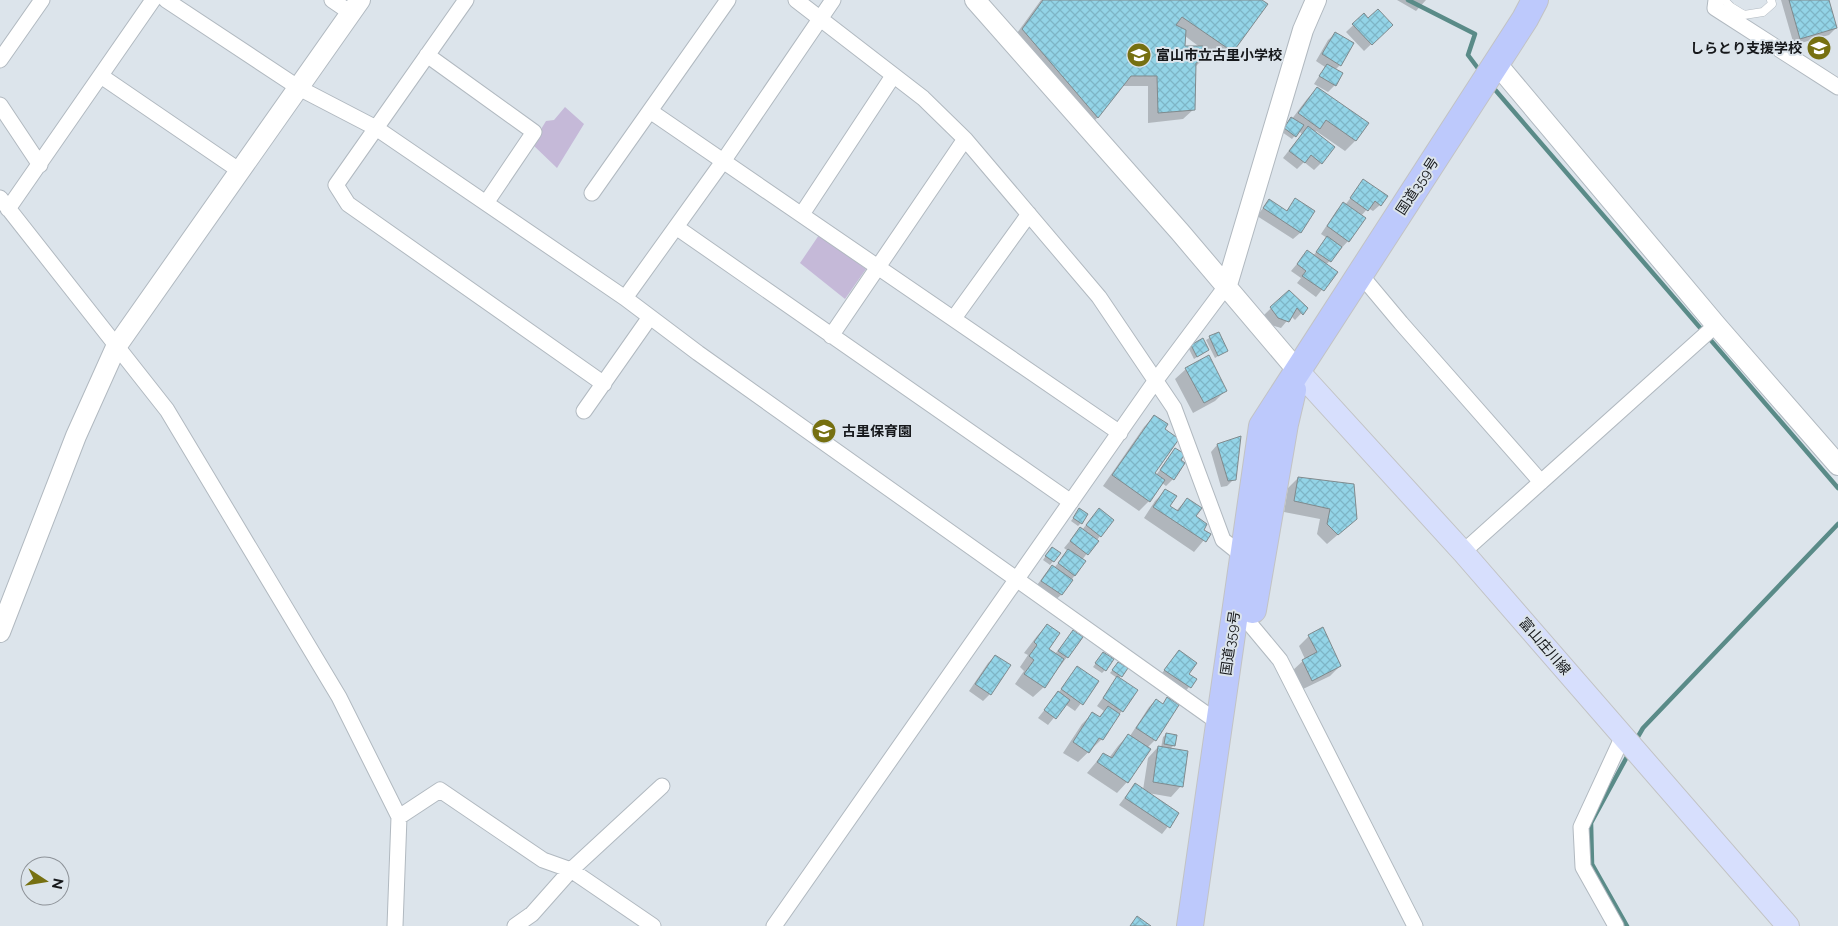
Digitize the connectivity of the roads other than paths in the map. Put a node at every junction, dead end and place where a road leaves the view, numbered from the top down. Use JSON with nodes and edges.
{"nodes":[{"id":1,"x":42,"y":0,"type":"edge"},
{"id":2,"x":153,"y":0,"type":"edge"},
{"id":3,"x":166,"y":0,"type":"edge"},
{"id":4,"x":332,"y":0,"type":"edge"},
{"id":5,"x":466,"y":0,"type":"edge"},
{"id":6,"x":728,"y":0,"type":"edge"},
{"id":7,"x":796,"y":0,"type":"edge"},
{"id":8,"x":833,"y":0,"type":"edge"},
{"id":9,"x":975,"y":0,"type":"edge"},
{"id":10,"x":1316,"y":0,"type":"edge"},
{"id":11,"x":1535,"y":0,"type":"edge"},
{"id":12,"x":1716,"y":0,"type":"edge"},
{"id":13,"x":1724,"y":0,"type":"edge"},
{"id":14,"x":1770,"y":0,"type":"edge"},
{"id":15,"x":356,"y":7,"type":"edge"},
{"id":16,"x":820,"y":19,"type":"junction"},
{"id":17,"x":427,"y":55,"type":"junction"},
{"id":18,"x":0,"y":60,"type":"edge"},
{"id":19,"x":1496,"y":63,"type":"junction"},
{"id":20,"x":101,"y":76,"type":"junction"},
{"id":21,"x":893,"y":76,"type":"junction"},
{"id":22,"x":1838,"y":87,"type":"edge"},
{"id":23,"x":299,"y":88,"type":"junction"},
{"id":24,"x":0,"y":105,"type":"edge"},
{"id":25,"x":650,"y":111,"type":"junction"},
{"id":26,"x":376,"y":128,"type":"junction"},
{"id":27,"x":965,"y":139,"type":"junction"},
{"id":28,"x":724,"y":160,"type":"junction"},
{"id":29,"x":40,"y":165,"type":"junction"},
{"id":30,"x":240,"y":171,"type":"junction"},
{"id":31,"x":592,"y":193,"type":"dead end"},
{"id":32,"x":486,"y":203,"type":"junction"},
{"id":33,"x":4,"y":204,"type":"edge"},
{"id":34,"x":802,"y":214,"type":"junction"},
{"id":35,"x":1028,"y":214,"type":"junction"},
{"id":36,"x":676,"y":227,"type":"junction"},
{"id":37,"x":878,"y":266,"type":"junction"},
{"id":38,"x":1360,"y":274,"type":"junction"},
{"id":39,"x":1227,"y":285,"type":"junction"},
{"id":40,"x":625,"y":298,"type":"junction"},
{"id":41,"x":650,"y":317,"type":"junction"},
{"id":42,"x":954,"y":318,"type":"junction"},
{"id":43,"x":1716,"y":324,"type":"junction"},
{"id":44,"x":831,"y":336,"type":"junction"},
{"id":45,"x":116,"y":347,"type":"junction"},
{"id":46,"x":1297,"y":370,"type":"junction"},
{"id":47,"x":1156,"y":380,"type":"junction"},
{"id":48,"x":604,"y":384,"type":"junction"},
{"id":49,"x":584,"y":411,"type":"dead end"},
{"id":50,"x":1120,"y":432,"type":"junction"},
{"id":51,"x":1838,"y":465,"type":"edge"},
{"id":52,"x":1541,"y":482,"type":"junction"},
{"id":53,"x":1071,"y":502,"type":"junction"},
{"id":54,"x":1463,"y":552,"type":"junction"},
{"id":55,"x":1243,"y":556,"type":"junction"},
{"id":56,"x":1017,"y":578,"type":"junction"},
{"id":57,"x":1250,"y":624,"type":"junction"},
{"id":58,"x":0,"y":632,"type":"edge"},
{"id":59,"x":1219,"y":723,"type":"junction"},
{"id":60,"x":1623,"y":736,"type":"junction"},
{"id":61,"x":662,"y":786,"type":"dead end"},
{"id":62,"x":399,"y":817,"type":"junction"},
{"id":63,"x":571,"y":870,"type":"junction"},
{"id":64,"x":395,"y":926,"type":"edge"},
{"id":65,"x":516,"y":926,"type":"edge"},
{"id":66,"x":653,"y":926,"type":"edge"},
{"id":67,"x":774,"y":926,"type":"edge"},
{"id":68,"x":1190,"y":926,"type":"edge"},
{"id":69,"x":1206,"y":926,"type":"edge"},
{"id":70,"x":1415,"y":926,"type":"edge"},
{"id":71,"x":1616,"y":926,"type":"edge"},
{"id":72,"x":1788,"y":926,"type":"edge"}],
"edges":[{"from":1,"to":18,"type":"street"},
{"from":2,"to":20,"type":"street"},
{"from":3,"to":23,"type":"street"},
{"from":4,"to":15,"type":"street"},
{"from":5,"to":17,"type":"street"},
{"from":6,"to":25,"type":"street"},
{"from":7,"to":16,"type":"street"},
{"from":8,"to":16,"type":"street"},
{"from":9,"to":39,"type":"street"},
{"from":10,"to":39,"type":"street"},
{"from":11,"to":19,"type":"highway","name":"国道359号"},
{"from":12,"to":22,"type":"street"},
{"from":13,"to":14,"type":"lane"},
{"from":15,"to":23,"type":"street"},
{"from":16,"to":21,"type":"street"},
{"from":16,"to":28,"type":"street"},
{"from":17,"to":26,"type":"street"},
{"from":17,"to":32,"type":"street"},
{"from":19,"to":38,"type":"highway","name":"国道359号"},
{"from":19,"to":43,"type":"street"},
{"from":20,"to":29,"type":"street"},
{"from":20,"to":30,"type":"street"},
{"from":21,"to":27,"type":"street"},
{"from":21,"to":34,"type":"street"},
{"from":23,"to":26,"type":"street"},
{"from":23,"to":30,"type":"street"},
{"from":24,"to":29,"type":"street"},
{"from":25,"to":28,"type":"street"},
{"from":25,"to":31,"type":"street"},
{"from":26,"to":32,"type":"street"},
{"from":26,"to":48,"type":"street"},
{"from":27,"to":35,"type":"street"},
{"from":27,"to":37,"type":"street"},
{"from":28,"to":34,"type":"street"},
{"from":28,"to":36,"type":"street"},
{"from":29,"to":33,"type":"street"},
{"from":30,"to":45,"type":"street"},
{"from":32,"to":40,"type":"street"},
{"from":33,"to":45,"type":"street"},
{"from":34,"to":37,"type":"street"},
{"from":35,"to":42,"type":"street"},
{"from":35,"to":47,"type":"street"},
{"from":36,"to":40,"type":"street"},
{"from":36,"to":44,"type":"street"},
{"from":37,"to":42,"type":"street"},
{"from":37,"to":44,"type":"street"},
{"from":38,"to":46,"type":"highway","name":"国道359号"},
{"from":38,"to":52,"type":"street"},
{"from":39,"to":46,"type":"street"},
{"from":39,"to":47,"type":"street"},
{"from":40,"to":41,"type":"street"},
{"from":41,"to":48,"type":"street"},
{"from":41,"to":56,"type":"street"},
{"from":42,"to":50,"type":"street"},
{"from":43,"to":51,"type":"street"},
{"from":43,"to":52,"type":"street"},
{"from":44,"to":53,"type":"street"},
{"from":45,"to":58,"type":"street"},
{"from":45,"to":62,"type":"street"},
{"from":46,"to":54,"type":"main road","name":"富山庄川線"},
{"from":46,"to":55,"type":"highway","name":"国道359号"},
{"from":46,"to":57,"type":"highway","name":"国道359号"},
{"from":47,"to":50,"type":"street"},
{"from":47,"to":55,"type":"street"},
{"from":48,"to":49,"type":"street"},
{"from":50,"to":53,"type":"street"},
{"from":52,"to":54,"type":"street"},
{"from":53,"to":56,"type":"street"},
{"from":54,"to":60,"type":"main road","name":"富山庄川線"},
{"from":55,"to":59,"type":"highway","name":"国道359号"},
{"from":56,"to":59,"type":"street"},
{"from":56,"to":67,"type":"street"},
{"from":57,"to":69,"type":"highway","name":"国道359号"},
{"from":57,"to":70,"type":"street"},
{"from":59,"to":68,"type":"highway","name":"国道359号"},
{"from":60,"to":71,"type":"street"},
{"from":60,"to":72,"type":"main road","name":"富山庄川線"},
{"from":61,"to":63,"type":"street"},
{"from":62,"to":63,"type":"street"},
{"from":62,"to":64,"type":"street"},
{"from":63,"to":65,"type":"street"},
{"from":63,"to":66,"type":"street"}]}
